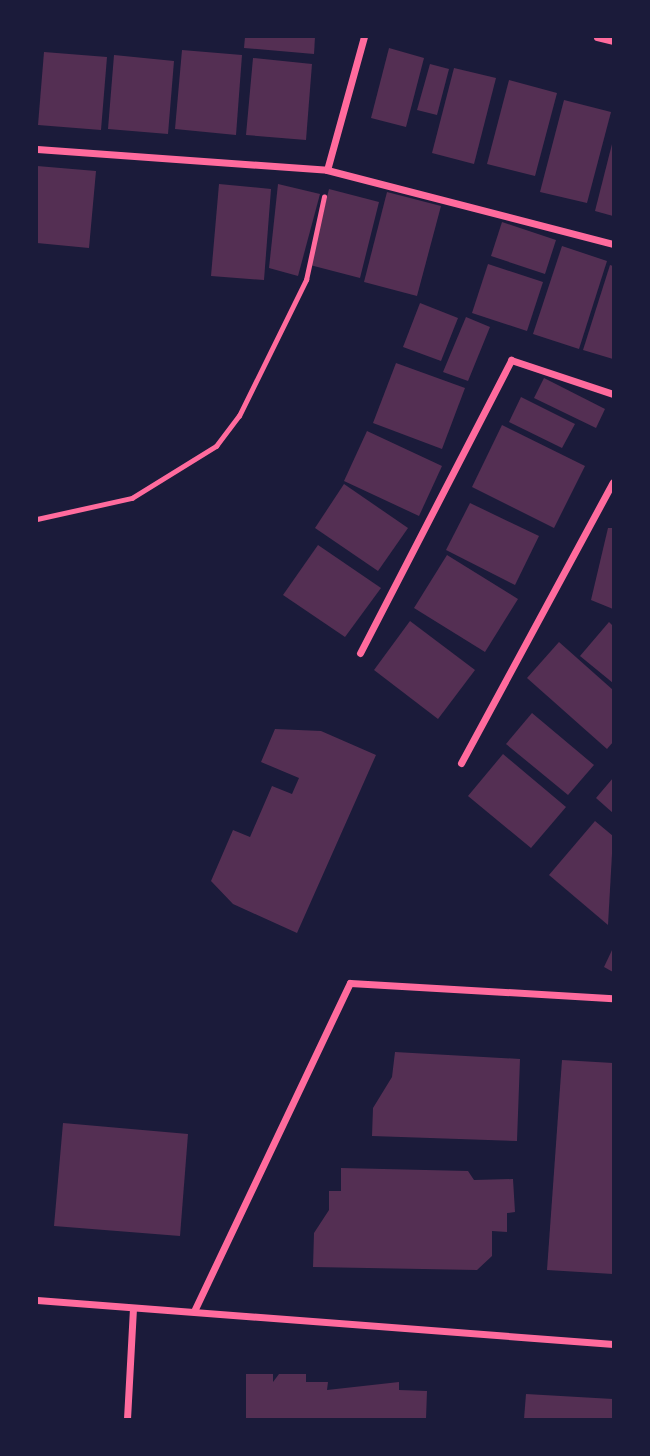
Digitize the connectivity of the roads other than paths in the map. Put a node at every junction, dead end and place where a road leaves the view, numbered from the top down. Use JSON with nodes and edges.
{"nodes":[{"id":1,"x":364,"y":37,"type":"edge"},
{"id":2,"x":597,"y":37,"type":"edge"},
{"id":3,"x":613,"y":41,"type":"edge"},
{"id":4,"x":37,"y":149,"type":"edge"},
{"id":5,"x":329,"y":170,"type":"junction"},
{"id":6,"x":613,"y":244,"type":"edge"},
{"id":7,"x":613,"y":394,"type":"edge"},
{"id":8,"x":613,"y":482,"type":"edge"},
{"id":9,"x":360,"y":653,"type":"dead end"},
{"id":10,"x":461,"y":763,"type":"dead end"},
{"id":11,"x":613,"y":998,"type":"edge"},
{"id":12,"x":37,"y":1300,"type":"edge"},
{"id":13,"x":133,"y":1308,"type":"junction"},
{"id":14,"x":195,"y":1309,"type":"junction"},
{"id":15,"x":613,"y":1344,"type":"edge"},
{"id":16,"x":127,"y":1419,"type":"edge"}],
"edges":[{"from":1,"to":5,"type":"street"},
{"from":2,"to":3,"type":"street"},
{"from":4,"to":5,"type":"street"},
{"from":5,"to":6,"type":"street"},
{"from":7,"to":9,"type":"street"},
{"from":8,"to":10,"type":"street"},
{"from":11,"to":14,"type":"street"},
{"from":12,"to":13,"type":"street"},
{"from":13,"to":14,"type":"street"},
{"from":13,"to":16,"type":"street"},
{"from":14,"to":15,"type":"street"}]}
